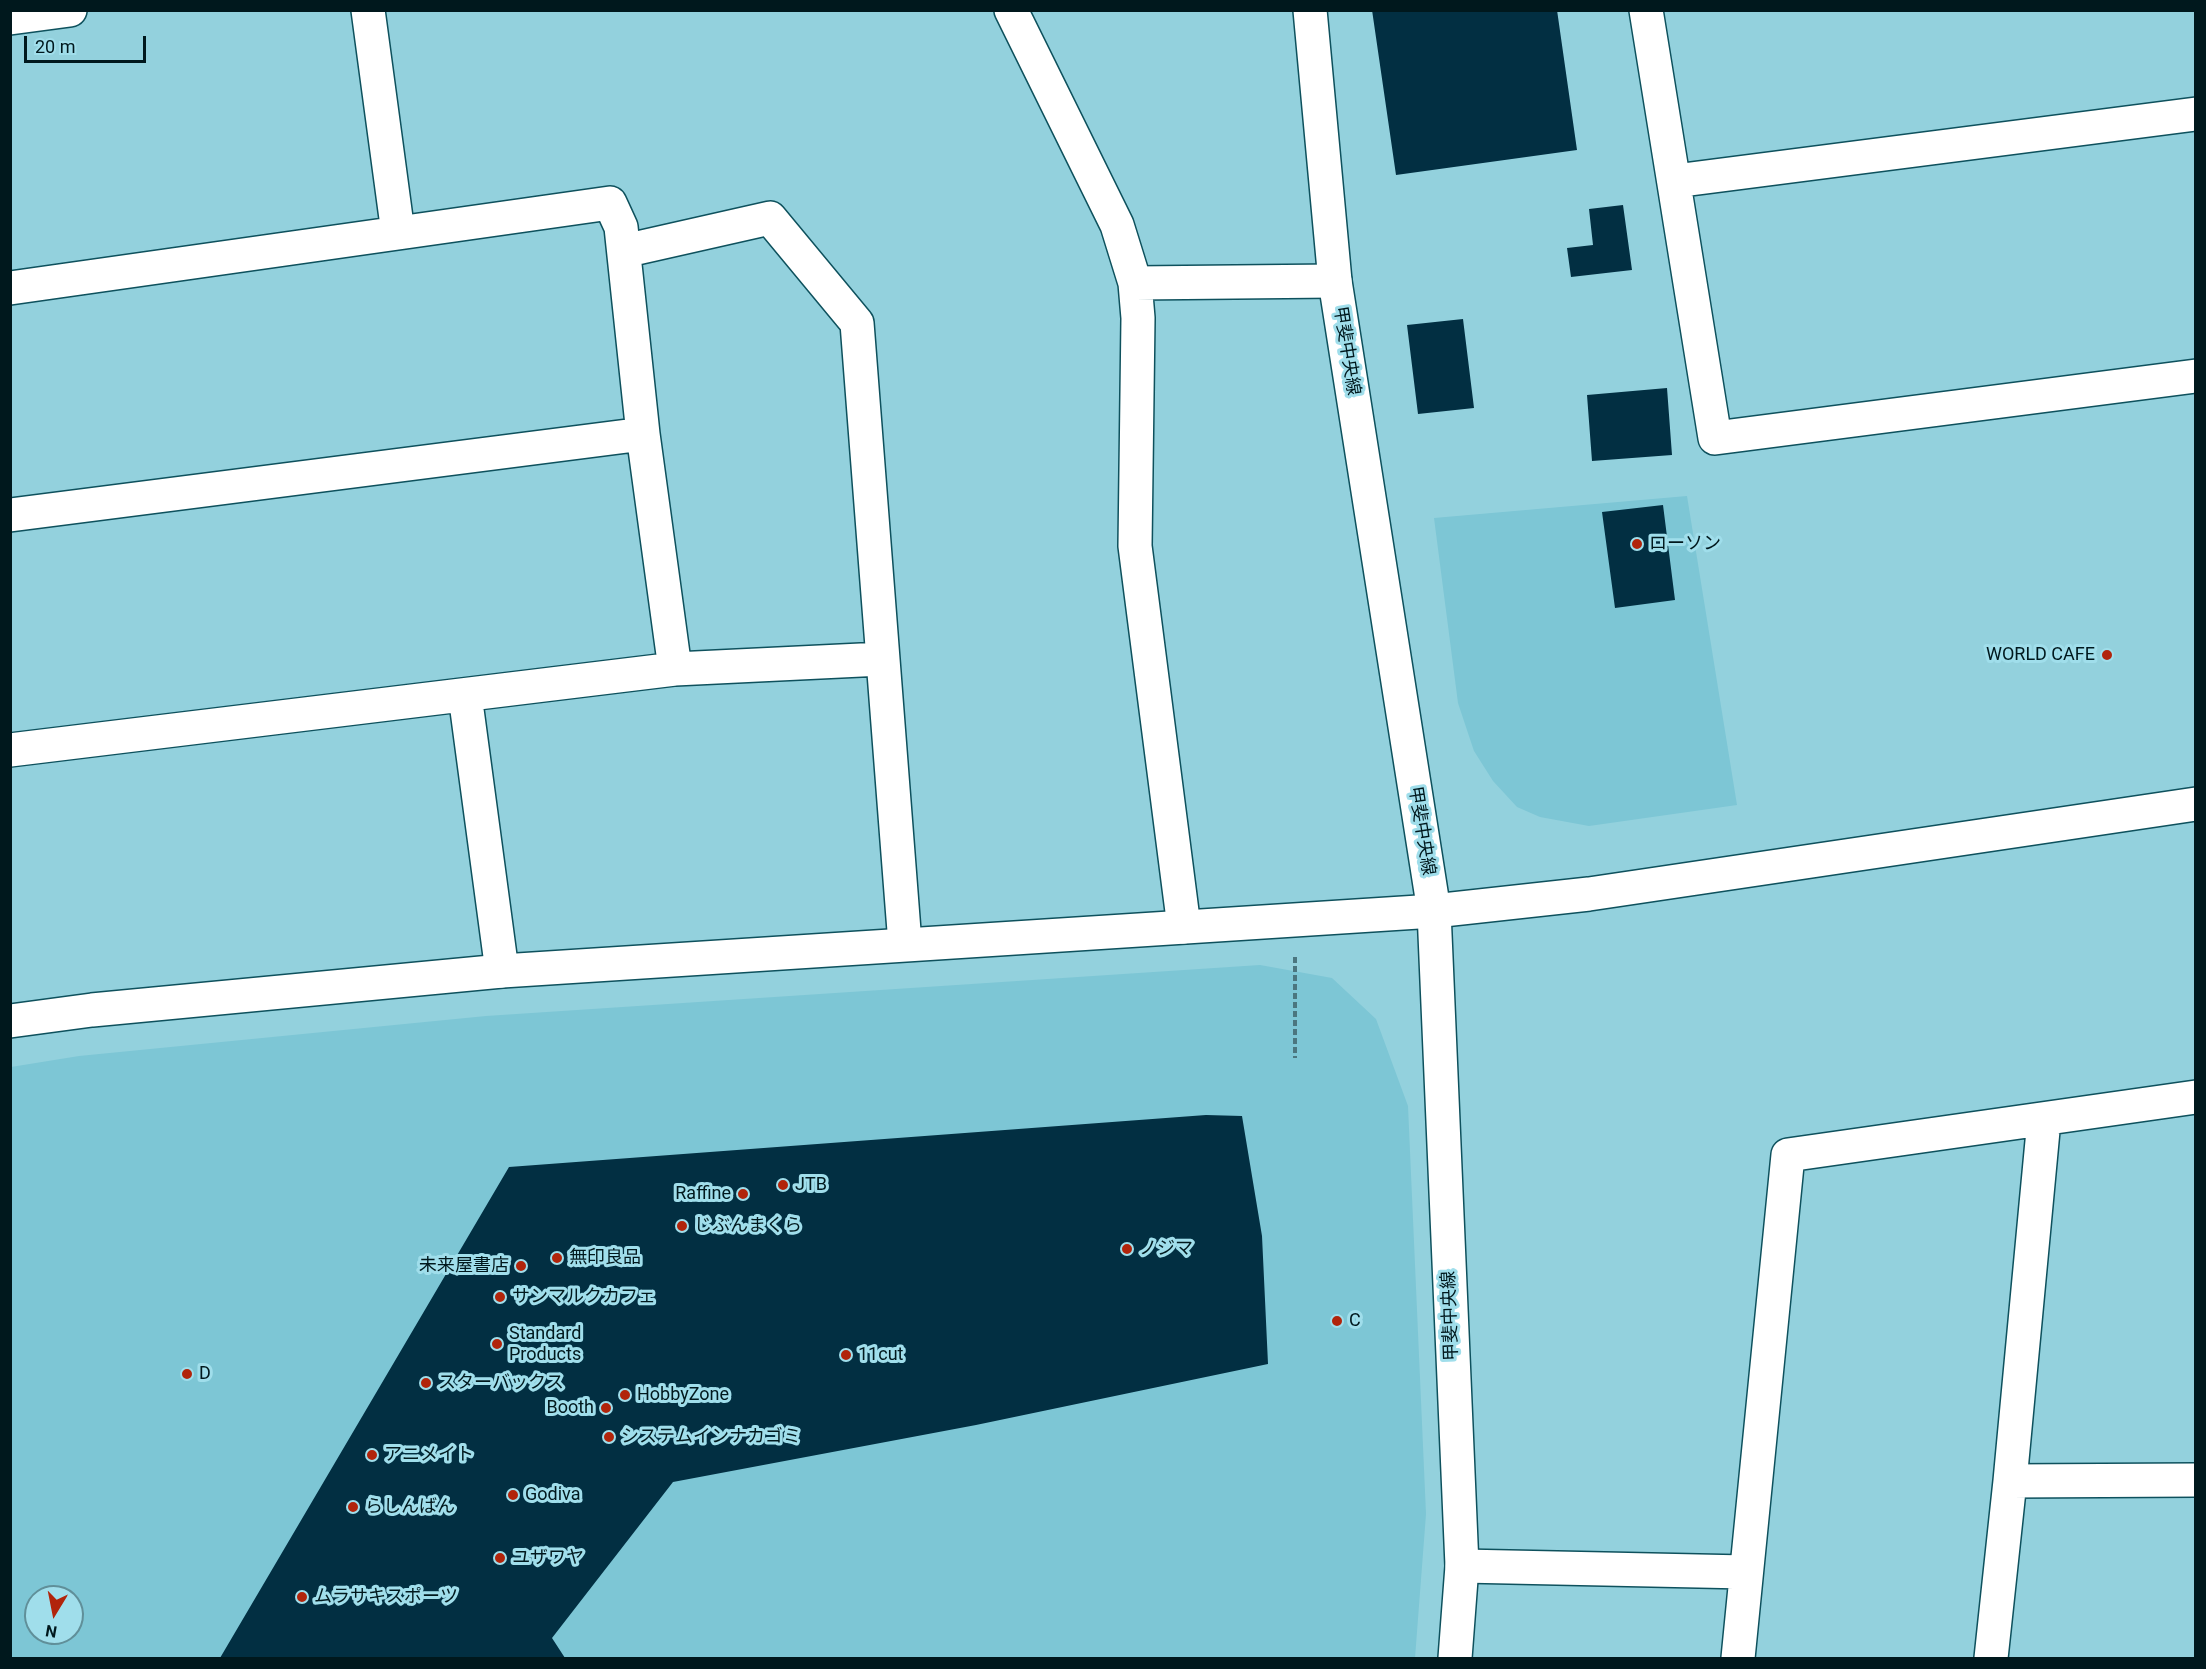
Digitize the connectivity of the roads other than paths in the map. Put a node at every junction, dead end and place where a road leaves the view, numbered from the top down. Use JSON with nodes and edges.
{"nodes":[{"id":1,"x":70,"y":10,"type":"edge"},
{"id":2,"x":368,"y":10,"type":"edge"},
{"id":3,"x":1011,"y":10,"type":"edge"},
{"id":4,"x":1310,"y":10,"type":"edge"},
{"id":5,"x":1646,"y":10,"type":"edge"},
{"id":6,"x":10,"y":18,"type":"edge"},
{"id":7,"x":2196,"y":114,"type":"edge"},
{"id":8,"x":1675,"y":181,"type":"junction"},
{"id":9,"x":398,"y":233,"type":"junction"},
{"id":10,"x":624,"y":251,"type":"junction"},
{"id":11,"x":1335,"y":281,"type":"junction"},
{"id":12,"x":1135,"y":283,"type":"junction"},
{"id":13,"x":10,"y":288,"type":"edge"},
{"id":14,"x":2196,"y":375,"type":"edge"},
{"id":15,"x":643,"y":434,"type":"junction"},
{"id":16,"x":10,"y":515,"type":"edge"},
{"id":17,"x":882,"y":659,"type":"junction"},
{"id":18,"x":675,"y":669,"type":"junction"},
{"id":19,"x":465,"y":694,"type":"junction"},
{"id":20,"x":10,"y":750,"type":"edge"},
{"id":21,"x":2196,"y":804,"type":"edge"},
{"id":22,"x":1434,"y":910,"type":"junction"},
{"id":23,"x":1184,"y":927,"type":"junction"},
{"id":24,"x":904,"y":944,"type":"junction"},
{"id":25,"x":502,"y":971,"type":"junction"},
{"id":26,"x":10,"y":1021,"type":"edge"},
{"id":27,"x":2196,"y":1097,"type":"edge"},
{"id":28,"x":2044,"y":1120,"type":"junction"},
{"id":29,"x":2196,"y":1480,"type":"edge"},
{"id":30,"x":2010,"y":1481,"type":"junction"},
{"id":31,"x":1462,"y":1566,"type":"junction"},
{"id":32,"x":1746,"y":1572,"type":"junction"},
{"id":33,"x":1455,"y":1659,"type":"edge"},
{"id":34,"x":1738,"y":1659,"type":"edge"},
{"id":35,"x":1991,"y":1659,"type":"edge"}],
"edges":[{"from":1,"to":6,"type":"street"},
{"from":2,"to":9,"type":"street"},
{"from":3,"to":12,"type":"street"},
{"from":4,"to":11,"type":"street","name":"甲斐中央線"},
{"from":5,"to":8,"type":"street"},
{"from":7,"to":8,"type":"street"},
{"from":8,"to":14,"type":"street"},
{"from":9,"to":10,"type":"street"},
{"from":9,"to":13,"type":"street"},
{"from":10,"to":15,"type":"street"},
{"from":10,"to":17,"type":"street"},
{"from":11,"to":12,"type":"street"},
{"from":11,"to":22,"type":"street","name":"甲斐中央線"},
{"from":12,"to":23,"type":"street"},
{"from":15,"to":16,"type":"street"},
{"from":15,"to":18,"type":"street"},
{"from":17,"to":18,"type":"street"},
{"from":17,"to":24,"type":"street"},
{"from":18,"to":19,"type":"street"},
{"from":19,"to":20,"type":"street"},
{"from":19,"to":25,"type":"street"},
{"from":21,"to":22,"type":"street"},
{"from":22,"to":23,"type":"street"},
{"from":22,"to":31,"type":"street","name":"甲斐中央線"},
{"from":23,"to":24,"type":"street"},
{"from":24,"to":25,"type":"street"},
{"from":25,"to":26,"type":"street"},
{"from":27,"to":28,"type":"street"},
{"from":28,"to":30,"type":"street"},
{"from":28,"to":32,"type":"street"},
{"from":29,"to":30,"type":"street"},
{"from":30,"to":35,"type":"street"},
{"from":31,"to":32,"type":"street"},
{"from":31,"to":33,"type":"street","name":"甲斐中央線"},
{"from":32,"to":34,"type":"street"}]}
